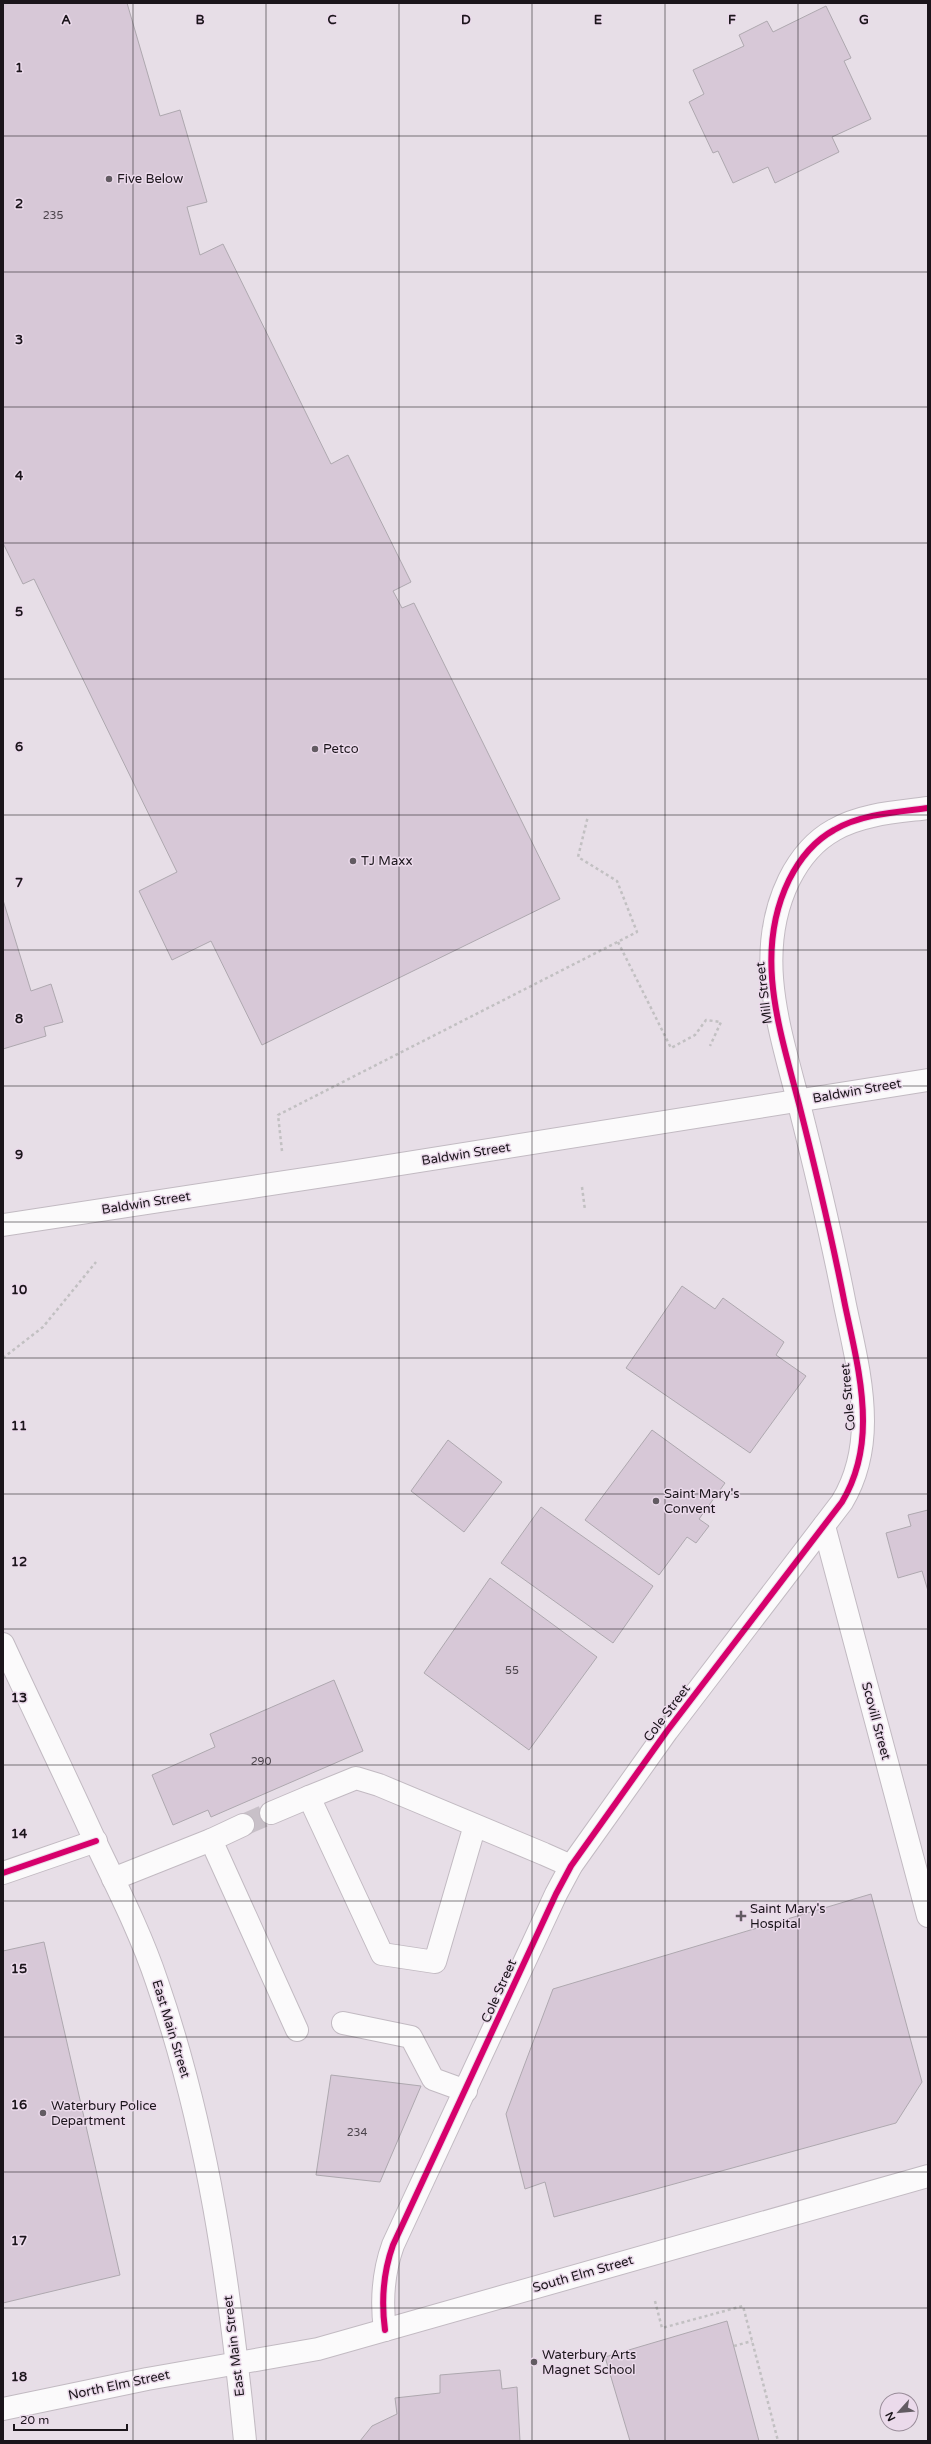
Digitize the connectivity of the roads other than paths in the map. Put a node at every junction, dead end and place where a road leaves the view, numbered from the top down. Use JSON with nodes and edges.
{"nodes":[{"id":1,"x":928,"y":808,"type":"edge"},
{"id":2,"x":928,"y":1080,"type":"edge"},
{"id":3,"x":798,"y":1101,"type":"junction"},
{"id":4,"x":3,"y":1225,"type":"edge"},
{"id":5,"x":824,"y":1526,"type":"junction"},
{"id":6,"x":3,"y":1644,"type":"edge"},
{"id":7,"x":309,"y":1797,"type":"junction"},
{"id":8,"x":271,"y":1814,"type":"tunnel mouth"},
{"id":9,"x":243,"y":1825,"type":"tunnel mouth"},
{"id":10,"x":475,"y":1825,"type":"junction"},
{"id":11,"x":211,"y":1840,"type":"junction"},
{"id":12,"x":96,"y":1841,"type":"junction"},
{"id":13,"x":571,"y":1866,"type":"junction"},
{"id":14,"x":3,"y":1873,"type":"edge"},
{"id":15,"x":114,"y":1879,"type":"junction"},
{"id":16,"x":928,"y":1916,"type":"edge"},
{"id":17,"x":343,"y":2023,"type":"dead end"},
{"id":18,"x":298,"y":2030,"type":"dead end"},
{"id":19,"x":466,"y":2091,"type":"junction"},
{"id":20,"x":928,"y":2176,"type":"edge"},
{"id":21,"x":385,"y":2330,"type":"junction"},
{"id":22,"x":236,"y":2363,"type":"junction"},
{"id":23,"x":3,"y":2409,"type":"edge"},
{"id":24,"x":245,"y":2441,"type":"edge"}],
"edges":[{"from":1,"to":3,"type":"main road","name":"Mill Street"},
{"from":2,"to":3,"type":"main road","name":"Baldwin Street"},
{"from":3,"to":4,"type":"main road","name":"Baldwin Street"},
{"from":3,"to":5,"type":"main road","name":"Cole Street"},
{"from":5,"to":13,"type":"main road","name":"Cole Street"},
{"from":5,"to":16,"type":"main road","name":"Scovill Street"},
{"from":6,"to":12,"type":"main road","name":"East Main Street"},
{"from":7,"to":8,"type":"main road"},
{"from":7,"to":10,"type":"main road"},
{"from":7,"to":10,"type":"main road"},
{"from":9,"to":11,"type":"main road"},
{"from":10,"to":13,"type":"main road"},
{"from":11,"to":15,"type":"main road"},
{"from":11,"to":18,"type":"main road"},
{"from":12,"to":14,"type":"main road"},
{"from":12,"to":15,"type":"main road","name":"East Main Street"},
{"from":13,"to":19,"type":"main road","name":"Cole Street"},
{"from":15,"to":22,"type":"main road","name":"East Main Street"},
{"from":17,"to":19,"type":"main road"},
{"from":19,"to":21,"type":"main road","name":"Cole Street"},
{"from":20,"to":21,"type":"main road","name":"South Elm Street"},
{"from":21,"to":22,"type":"main road","name":"South Elm Street"},
{"from":22,"to":23,"type":"main road","name":"North Elm Street"},
{"from":22,"to":24,"type":"main road","name":"East Main Street"}]}
